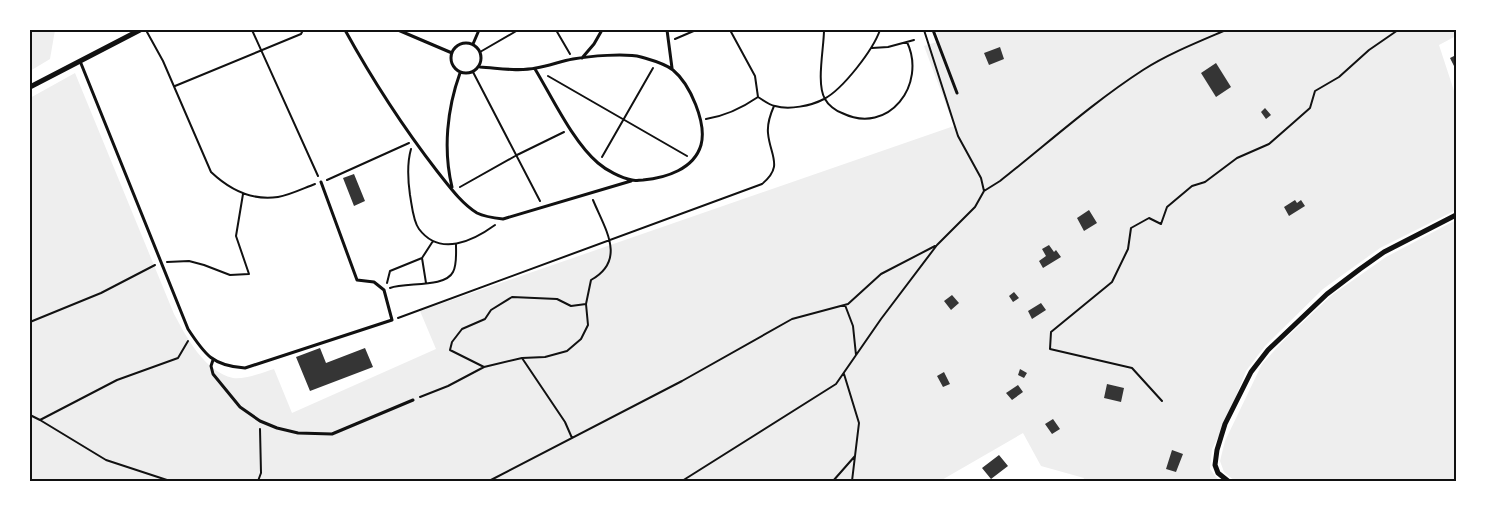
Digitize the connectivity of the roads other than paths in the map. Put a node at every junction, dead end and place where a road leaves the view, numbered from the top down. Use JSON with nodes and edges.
{"nodes":[{"id":1,"x":140,"y":30,"type":"edge"},
{"id":2,"x":346,"y":30,"type":"edge"},
{"id":3,"x":398,"y":30,"type":"edge"},
{"id":4,"x":479,"y":30,"type":"edge"},
{"id":5,"x":602,"y":30,"type":"edge"},
{"id":6,"x":667,"y":30,"type":"edge"},
{"id":7,"x":932,"y":30,"type":"edge"},
{"id":8,"x":473,"y":44,"type":"junction"},
{"id":9,"x":452,"y":53,"type":"junction"},
{"id":10,"x":582,"y":58,"type":"junction"},
{"id":11,"x":80,"y":61,"type":"junction"},
{"id":12,"x":480,"y":67,"type":"junction"},
{"id":13,"x":535,"y":68,"type":"junction"},
{"id":14,"x":672,"y":69,"type":"junction"},
{"id":15,"x":460,"y":72,"type":"junction"},
{"id":16,"x":30,"y":88,"type":"edge"},
{"id":17,"x":957,"y":93,"type":"dead end"},
{"id":18,"x":632,"y":181,"type":"junction"},
{"id":19,"x":321,"y":182,"type":"road end"},
{"id":20,"x":453,"y":190,"type":"junction"},
{"id":21,"x":1456,"y":215,"type":"edge"},
{"id":22,"x":213,"y":360,"type":"junction"},
{"id":23,"x":413,"y":400,"type":"road end"},
{"id":24,"x":1228,"y":481,"type":"edge"}],
"edges":[{"from":1,"to":11,"type":"street"},
{"from":2,"to":20,"type":"lane"},
{"from":3,"to":9,"type":"lane"},
{"from":4,"to":8,"type":"lane"},
{"from":5,"to":10,"type":"lane"},
{"from":6,"to":14,"type":"lane"},
{"from":7,"to":17,"type":"lane"},
{"from":8,"to":9,"type":"lane"},
{"from":8,"to":12,"type":"lane"},
{"from":9,"to":15,"type":"lane"},
{"from":10,"to":13,"type":"lane"},
{"from":10,"to":14,"type":"lane"},
{"from":11,"to":16,"type":"street"},
{"from":11,"to":22,"type":"lane"},
{"from":12,"to":13,"type":"lane"},
{"from":12,"to":15,"type":"lane"},
{"from":13,"to":18,"type":"lane"},
{"from":14,"to":18,"type":"lane"},
{"from":15,"to":20,"type":"lane"},
{"from":18,"to":20,"type":"lane"},
{"from":19,"to":22,"type":"lane"},
{"from":21,"to":24,"type":"street"},
{"from":22,"to":23,"type":"lane"}]}
